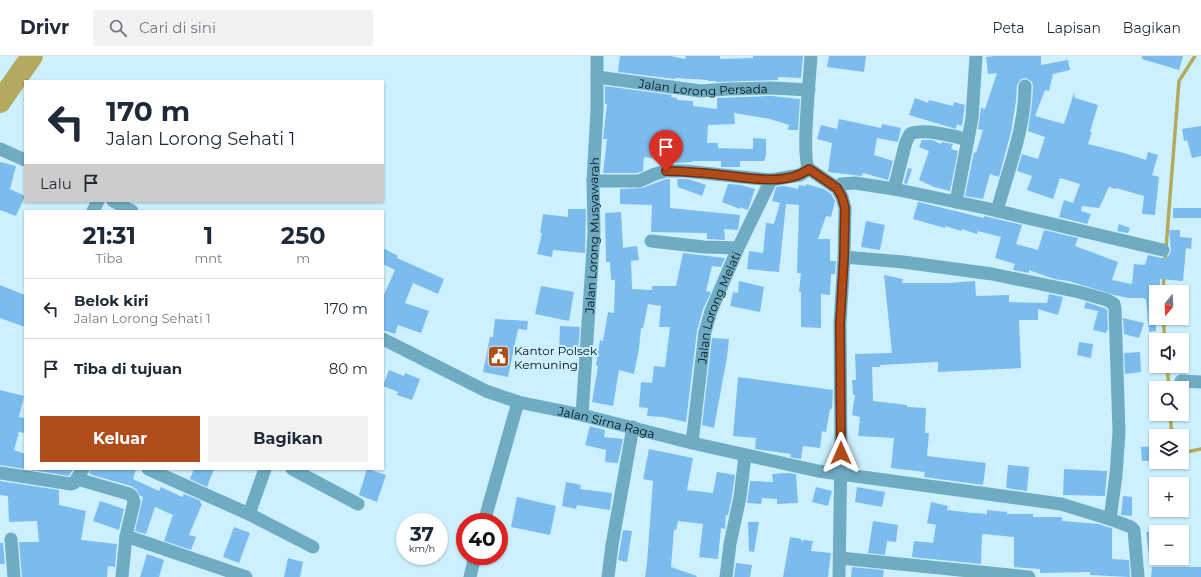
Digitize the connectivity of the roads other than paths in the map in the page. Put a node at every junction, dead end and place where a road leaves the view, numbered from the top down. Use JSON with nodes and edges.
{"nodes":[{"id":1,"x":597,"y":56,"type":"edge"},
{"id":2,"x":811,"y":56,"type":"edge"},
{"id":3,"x":976,"y":56,"type":"edge"},
{"id":4,"x":597,"y":77,"type":"junction"},
{"id":5,"x":1025,"y":86,"type":"dead end"},
{"id":6,"x":809,"y":90,"type":"junction"},
{"id":7,"x":968,"y":140,"type":"junction"},
{"id":8,"x":0,"y":149,"type":"edge"},
{"id":9,"x":24,"y":160,"type":"edge"},
{"id":10,"x":809,"y":169,"type":"junction"},
{"id":11,"x":593,"y":180,"type":"junction"},
{"id":12,"x":771,"y":180,"type":"junction"},
{"id":13,"x":837,"y":188,"type":"junction"},
{"id":14,"x":894,"y":189,"type":"junction"},
{"id":15,"x":115,"y":202,"type":"edge"},
{"id":16,"x":956,"y":202,"type":"junction"},
{"id":17,"x":130,"y":210,"type":"edge"},
{"id":18,"x":997,"y":211,"type":"junction"},
{"id":19,"x":652,"y":241,"type":"dead end"},
{"id":20,"x":738,"y":248,"type":"junction"},
{"id":21,"x":1163,"y":250,"type":"dead end"},
{"id":22,"x":844,"y":257,"type":"junction"},
{"id":23,"x":384,"y":340,"type":"edge"},
{"id":24,"x":1189,"y":381,"type":"edge"},
{"id":25,"x":1201,"y":382,"type":"edge"},
{"id":26,"x":518,"y":402,"type":"junction"},
{"id":27,"x":582,"y":415,"type":"junction"},
{"id":28,"x":633,"y":427,"type":"junction"},
{"id":29,"x":692,"y":443,"type":"junction"},
{"id":30,"x":745,"y":456,"type":"junction"},
{"id":31,"x":150,"y":470,"type":"edge"},
{"id":32,"x":265,"y":470,"type":"edge"},
{"id":33,"x":294,"y":470,"type":"edge"},
{"id":34,"x":0,"y":473,"type":"edge"},
{"id":35,"x":80,"y":474,"type":"edge"},
{"id":36,"x":840,"y":474,"type":"junction"},
{"id":37,"x":358,"y":504,"type":"dead end"},
{"id":38,"x":487,"y":513,"type":"edge"},
{"id":39,"x":249,"y":514,"type":"junction"},
{"id":40,"x":1110,"y":519,"type":"junction"},
{"id":41,"x":126,"y":536,"type":"junction"},
{"id":42,"x":11,"y":539,"type":"dead end"},
{"id":43,"x":313,"y":547,"type":"dead end"},
{"id":44,"x":840,"y":558,"type":"junction"},
{"id":45,"x":473,"y":565,"type":"edge"},
{"id":46,"x":970,"y":575,"type":"edge"},
{"id":47,"x":14,"y":577,"type":"edge"},
{"id":48,"x":122,"y":577,"type":"edge"},
{"id":49,"x":246,"y":577,"type":"edge"},
{"id":50,"x":470,"y":577,"type":"edge"},
{"id":51,"x":608,"y":577,"type":"edge"},
{"id":52,"x":726,"y":577,"type":"edge"},
{"id":53,"x":839,"y":577,"type":"edge"},
{"id":54,"x":1029,"y":577,"type":"edge"},
{"id":55,"x":1138,"y":577,"type":"edge"}],
"edges":[{"from":1,"to":4,"type":"street","name":"Jalan Lorong Musyawarah"},
{"from":2,"to":6,"type":"street"},
{"from":3,"to":7,"type":"street"},
{"from":4,"to":6,"type":"street","name":"Jalan Lorong Persada"},
{"from":4,"to":11,"type":"street","name":"Jalan Lorong Musyawarah"},
{"from":5,"to":18,"type":"street"},
{"from":6,"to":10,"type":"street"},
{"from":7,"to":14,"type":"street"},
{"from":7,"to":16,"type":"street"},
{"from":8,"to":9,"type":"street"},
{"from":10,"to":12,"type":"street"},
{"from":10,"to":13,"type":"street"},
{"from":11,"to":12,"type":"street"},
{"from":11,"to":27,"type":"street","name":"Jalan Lorong Musyawarah"},
{"from":12,"to":20,"type":"street","name":"Jalan Lorong Melati"},
{"from":13,"to":14,"type":"street"},
{"from":13,"to":22,"type":"street"},
{"from":14,"to":16,"type":"street"},
{"from":15,"to":17,"type":"street"},
{"from":16,"to":18,"type":"street"},
{"from":18,"to":21,"type":"street"},
{"from":19,"to":20,"type":"street"},
{"from":20,"to":29,"type":"street","name":"Jalan Lorong Melati"},
{"from":22,"to":36,"type":"street"},
{"from":22,"to":40,"type":"street"},
{"from":23,"to":26,"type":"street","name":"Jalan Sirna Raga"},
{"from":24,"to":25,"type":"street"},
{"from":26,"to":27,"type":"street","name":"Jalan Sirna Raga"},
{"from":26,"to":38,"type":"street"},
{"from":27,"to":28,"type":"street","name":"Jalan Sirna Raga"},
{"from":28,"to":29,"type":"street","name":"Jalan Sirna Raga"},
{"from":28,"to":51,"type":"street"},
{"from":29,"to":30,"type":"street","name":"Jalan Sirna Raga"},
{"from":30,"to":36,"type":"street","name":"Jalan Sirna Raga"},
{"from":30,"to":52,"type":"street"},
{"from":31,"to":39,"type":"street"},
{"from":32,"to":39,"type":"street"},
{"from":33,"to":37,"type":"street"},
{"from":34,"to":35,"type":"street"},
{"from":35,"to":41,"type":"street"},
{"from":36,"to":40,"type":"street","name":"Jalan Sirna Raga"},
{"from":36,"to":44,"type":"street"},
{"from":39,"to":43,"type":"street"},
{"from":40,"to":55,"type":"street","name":"Jalan Sirna Raga"},
{"from":41,"to":48,"type":"street"},
{"from":41,"to":49,"type":"street"},
{"from":42,"to":47,"type":"street"},
{"from":44,"to":46,"type":"street"},
{"from":44,"to":53,"type":"street"},
{"from":45,"to":50,"type":"street"},
{"from":46,"to":54,"type":"street"}]}
